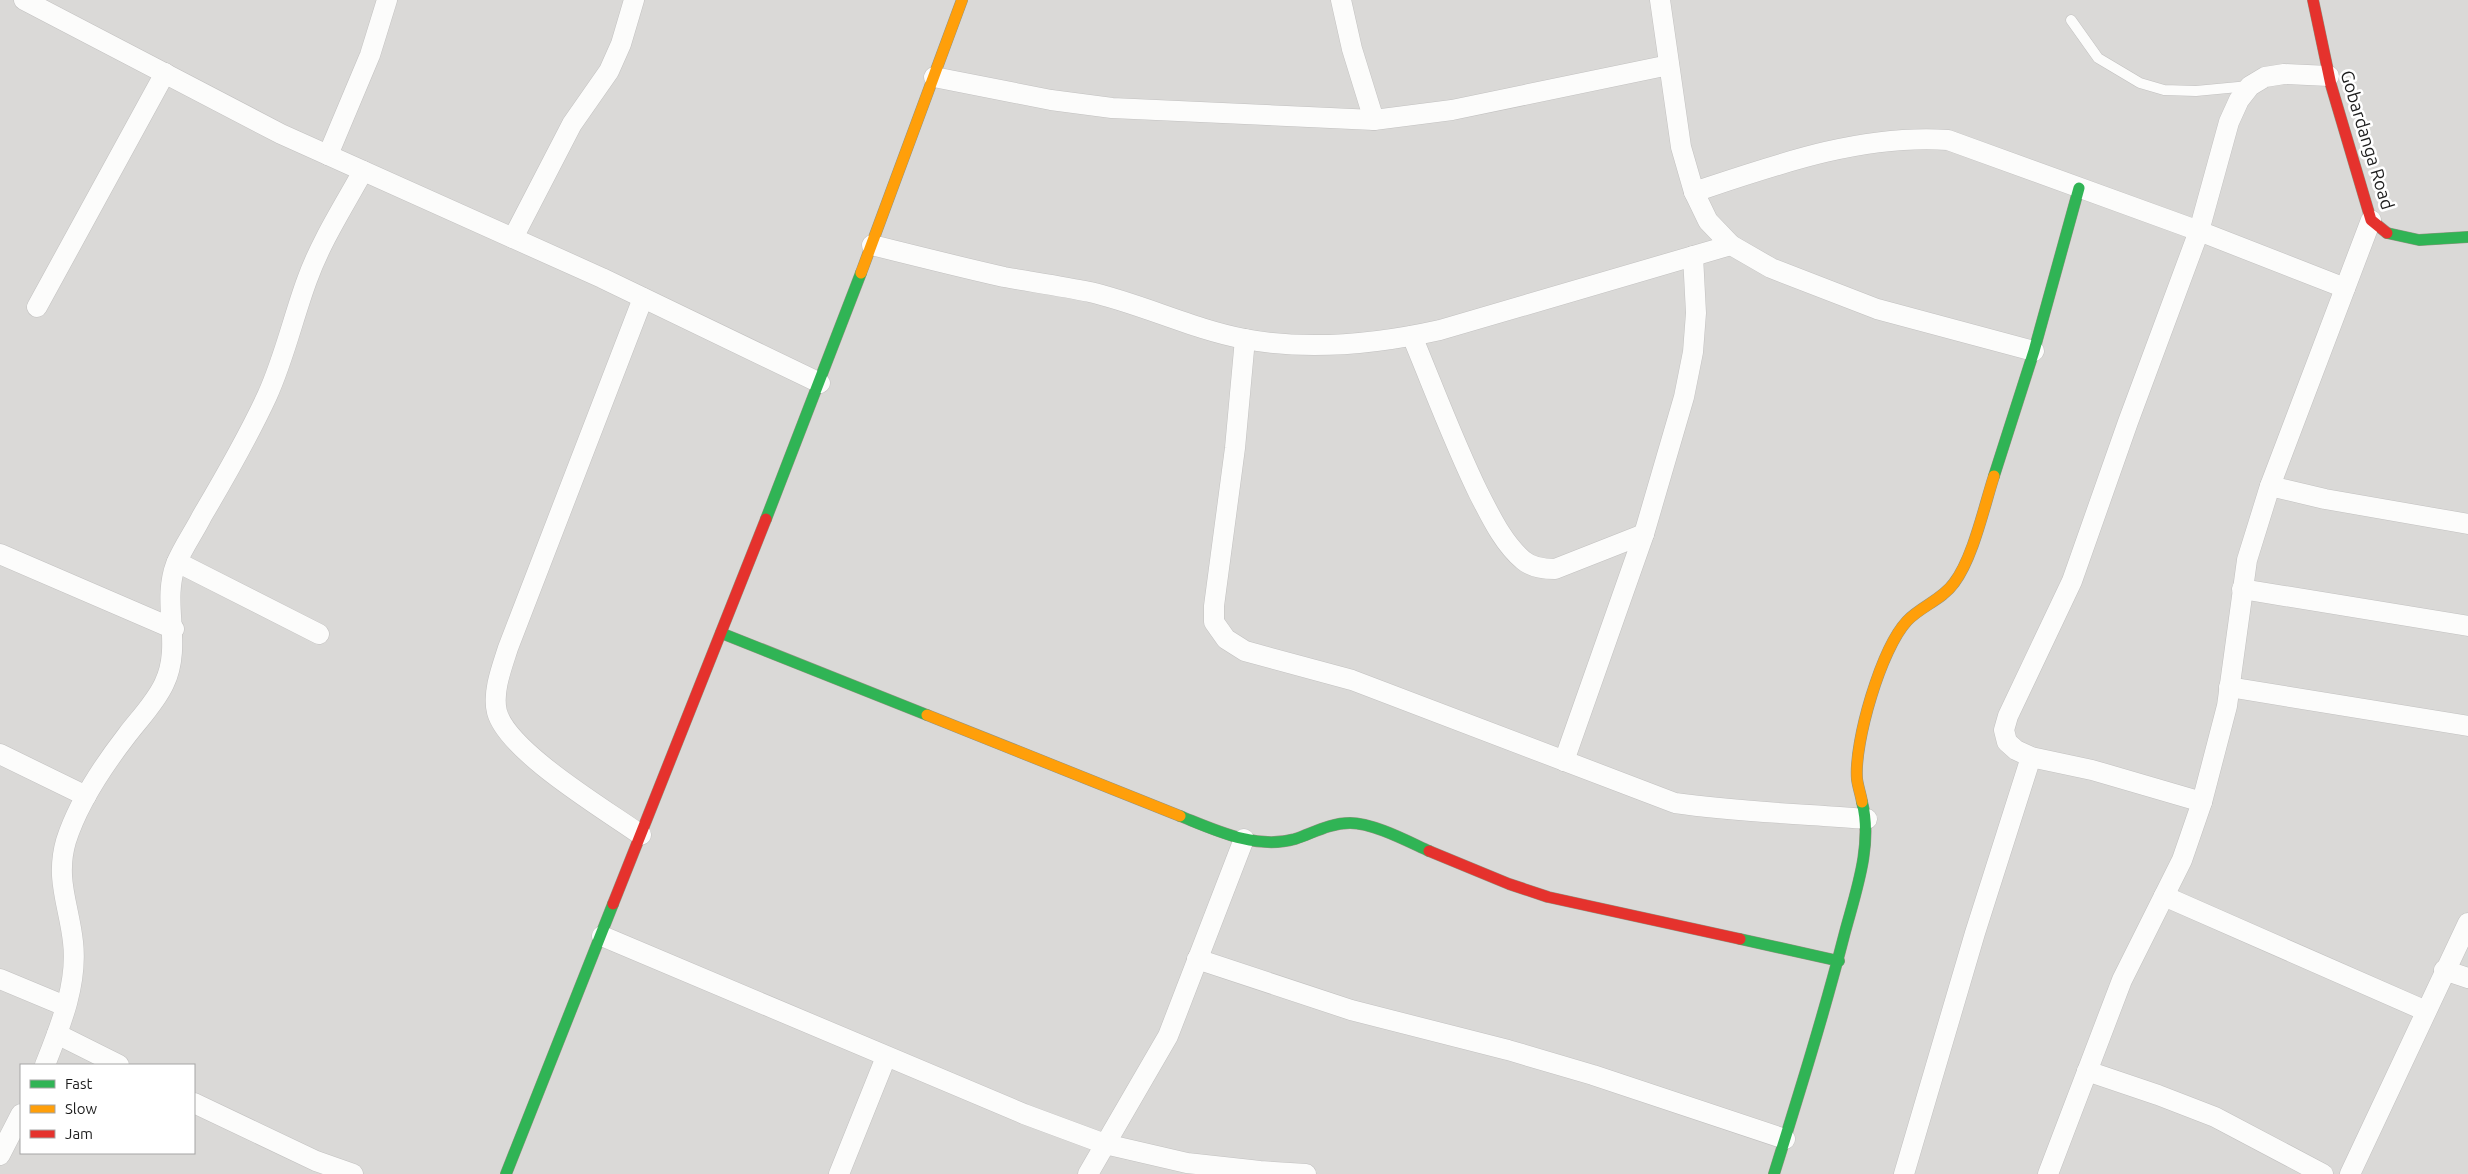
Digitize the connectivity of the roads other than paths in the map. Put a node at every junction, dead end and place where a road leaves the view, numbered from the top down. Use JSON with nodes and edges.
{"nodes":[{"id":1,"x":24,"y":0,"type":"edge"},
{"id":2,"x":387,"y":0,"type":"edge"},
{"id":3,"x":634,"y":0,"type":"edge"},
{"id":4,"x":962,"y":0,"type":"edge"},
{"id":5,"x":1341,"y":0,"type":"edge"},
{"id":6,"x":1660,"y":0,"type":"edge"},
{"id":7,"x":2312,"y":0,"type":"edge"},
{"id":8,"x":2071,"y":20,"type":"dead end"},
{"id":9,"x":1669,"y":65,"type":"junction"},
{"id":10,"x":165,"y":74,"type":"junction"},
{"id":11,"x":2329,"y":76,"type":"junction"},
{"id":12,"x":934,"y":77,"type":"junction"},
{"id":13,"x":2250,"y":86,"type":"junction"},
{"id":14,"x":1374,"y":120,"type":"junction"},
{"id":15,"x":328,"y":155,"type":"junction"},
{"id":16,"x":363,"y":171,"type":"junction"},
{"id":17,"x":2080,"y":188,"type":"junction"},
{"id":18,"x":1694,"y":192,"type":"junction"},
{"id":19,"x":2371,"y":220,"type":"junction"},
{"id":20,"x":2199,"y":231,"type":"junction"},
{"id":21,"x":2468,"y":237,"type":"edge"},
{"id":22,"x":513,"y":238,"type":"junction"},
{"id":23,"x":1731,"y":245,"type":"junction"},
{"id":24,"x":872,"y":246,"type":"junction"},
{"id":25,"x":1693,"y":256,"type":"junction"},
{"id":26,"x":2345,"y":288,"type":"junction"},
{"id":27,"x":643,"y":298,"type":"junction"},
{"id":28,"x":37,"y":307,"type":"dead end"},
{"id":29,"x":1412,"y":336,"type":"junction"},
{"id":30,"x":1245,"y":339,"type":"junction"},
{"id":31,"x":2034,"y":351,"type":"junction"},
{"id":32,"x":820,"y":383,"type":"junction"},
{"id":33,"x":2270,"y":486,"type":"junction"},
{"id":34,"x":2468,"y":524,"type":"edge"},
{"id":35,"x":1644,"y":534,"type":"junction"},
{"id":36,"x":0,"y":554,"type":"edge"},
{"id":37,"x":177,"y":562,"type":"junction"},
{"id":38,"x":2242,"y":589,"type":"junction"},
{"id":39,"x":2468,"y":626,"type":"edge"},
{"id":40,"x":174,"y":629,"type":"junction"},
{"id":41,"x":721,"y":633,"type":"junction"},
{"id":42,"x":319,"y":634,"type":"dead end"},
{"id":43,"x":2229,"y":687,"type":"junction"},
{"id":44,"x":2468,"y":726,"type":"edge"},
{"id":45,"x":0,"y":754,"type":"edge"},
{"id":46,"x":2031,"y":757,"type":"junction"},
{"id":47,"x":1564,"y":761,"type":"junction"},
{"id":48,"x":86,"y":796,"type":"junction"},
{"id":49,"x":2202,"y":802,"type":"junction"},
{"id":50,"x":1867,"y":819,"type":"junction"},
{"id":51,"x":641,"y":835,"type":"junction"},
{"id":52,"x":1244,"y":839,"type":"junction"},
{"id":53,"x":2164,"y":896,"type":"junction"},
{"id":54,"x":2468,"y":923,"type":"edge"},
{"id":55,"x":602,"y":936,"type":"junction"},
{"id":56,"x":1197,"y":960,"type":"junction"},
{"id":57,"x":1839,"y":961,"type":"junction"},
{"id":58,"x":2444,"y":970,"type":"junction"},
{"id":59,"x":2468,"y":978,"type":"edge"},
{"id":60,"x":0,"y":979,"type":"edge"},
{"id":61,"x":65,"y":1006,"type":"junction"},
{"id":62,"x":2426,"y":1011,"type":"junction"},
{"id":63,"x":57,"y":1034,"type":"junction"},
{"id":64,"x":886,"y":1057,"type":"junction"},
{"id":65,"x":45,"y":1064,"type":"edge"},
{"id":66,"x":117,"y":1064,"type":"edge"},
{"id":67,"x":2087,"y":1071,"type":"junction"},
{"id":68,"x":195,"y":1103,"type":"edge"},
{"id":69,"x":20,"y":1116,"type":"edge"},
{"id":70,"x":1785,"y":1139,"type":"junction"},
{"id":71,"x":1105,"y":1144,"type":"junction"},
{"id":72,"x":0,"y":1155,"type":"edge"},
{"id":73,"x":353,"y":1174,"type":"edge"},
{"id":74,"x":506,"y":1174,"type":"edge"},
{"id":75,"x":839,"y":1174,"type":"edge"},
{"id":76,"x":1088,"y":1174,"type":"edge"},
{"id":77,"x":1295,"y":1174,"type":"edge"},
{"id":78,"x":1774,"y":1174,"type":"edge"},
{"id":79,"x":1904,"y":1174,"type":"edge"},
{"id":80,"x":2048,"y":1174,"type":"edge"},
{"id":81,"x":2323,"y":1174,"type":"edge"},
{"id":82,"x":2350,"y":1174,"type":"edge"}],
"edges":[{"from":1,"to":10,"type":"street"},
{"from":2,"to":15,"type":"street"},
{"from":3,"to":22,"type":"street"},
{"from":4,"to":12,"type":"street"},
{"from":5,"to":14,"type":"street"},
{"from":6,"to":9,"type":"street"},
{"from":7,"to":11,"type":"street","name":"Gobardanga Road"},
{"from":8,"to":13,"type":"lane"},
{"from":9,"to":14,"type":"street"},
{"from":9,"to":18,"type":"street"},
{"from":10,"to":15,"type":"street"},
{"from":10,"to":28,"type":"street"},
{"from":11,"to":13,"type":"street"},
{"from":11,"to":19,"type":"street","name":"Gobardanga Road"},
{"from":12,"to":14,"type":"street"},
{"from":12,"to":24,"type":"street"},
{"from":13,"to":20,"type":"street"},
{"from":15,"to":16,"type":"street"},
{"from":16,"to":22,"type":"street"},
{"from":16,"to":37,"type":"street"},
{"from":17,"to":18,"type":"street"},
{"from":17,"to":20,"type":"street"},
{"from":17,"to":31,"type":"street"},
{"from":18,"to":23,"type":"street"},
{"from":19,"to":21,"type":"street","name":"Gobardanga Road"},
{"from":19,"to":26,"type":"street"},
{"from":20,"to":26,"type":"street"},
{"from":20,"to":46,"type":"street"},
{"from":22,"to":27,"type":"street"},
{"from":23,"to":25,"type":"street"},
{"from":23,"to":31,"type":"street"},
{"from":24,"to":30,"type":"street"},
{"from":24,"to":32,"type":"street"},
{"from":25,"to":29,"type":"street"},
{"from":25,"to":35,"type":"street"},
{"from":26,"to":33,"type":"street"},
{"from":27,"to":32,"type":"street"},
{"from":27,"to":51,"type":"street"},
{"from":29,"to":30,"type":"street"},
{"from":29,"to":35,"type":"street"},
{"from":30,"to":47,"type":"street"},
{"from":31,"to":50,"type":"street"},
{"from":32,"to":41,"type":"street"},
{"from":33,"to":34,"type":"street"},
{"from":33,"to":38,"type":"street"},
{"from":35,"to":47,"type":"street"},
{"from":36,"to":40,"type":"street"},
{"from":37,"to":40,"type":"street"},
{"from":37,"to":42,"type":"street"},
{"from":38,"to":39,"type":"street"},
{"from":38,"to":43,"type":"street"},
{"from":40,"to":48,"type":"street"},
{"from":41,"to":51,"type":"street"},
{"from":41,"to":52,"type":"street"},
{"from":43,"to":44,"type":"street"},
{"from":43,"to":49,"type":"street"},
{"from":45,"to":48,"type":"street"},
{"from":46,"to":49,"type":"street"},
{"from":46,"to":79,"type":"street"},
{"from":47,"to":50,"type":"street"},
{"from":48,"to":61,"type":"street"},
{"from":49,"to":53,"type":"street"},
{"from":50,"to":57,"type":"street"},
{"from":51,"to":55,"type":"street"},
{"from":52,"to":56,"type":"street"},
{"from":52,"to":57,"type":"street"},
{"from":53,"to":62,"type":"street"},
{"from":53,"to":67,"type":"street"},
{"from":54,"to":58,"type":"street"},
{"from":55,"to":64,"type":"street"},
{"from":55,"to":74,"type":"street"},
{"from":56,"to":70,"type":"street"},
{"from":56,"to":71,"type":"street"},
{"from":57,"to":70,"type":"street"},
{"from":58,"to":59,"type":"street"},
{"from":58,"to":62,"type":"street"},
{"from":60,"to":61,"type":"street"},
{"from":61,"to":63,"type":"street"},
{"from":62,"to":82,"type":"street"},
{"from":63,"to":65,"type":"street"},
{"from":63,"to":66,"type":"street"},
{"from":64,"to":71,"type":"street"},
{"from":64,"to":75,"type":"street"},
{"from":67,"to":80,"type":"street"},
{"from":67,"to":81,"type":"street"},
{"from":68,"to":73,"type":"street"},
{"from":69,"to":72,"type":"street"},
{"from":70,"to":78,"type":"street"},
{"from":71,"to":76,"type":"street"},
{"from":71,"to":77,"type":"street"}]}
